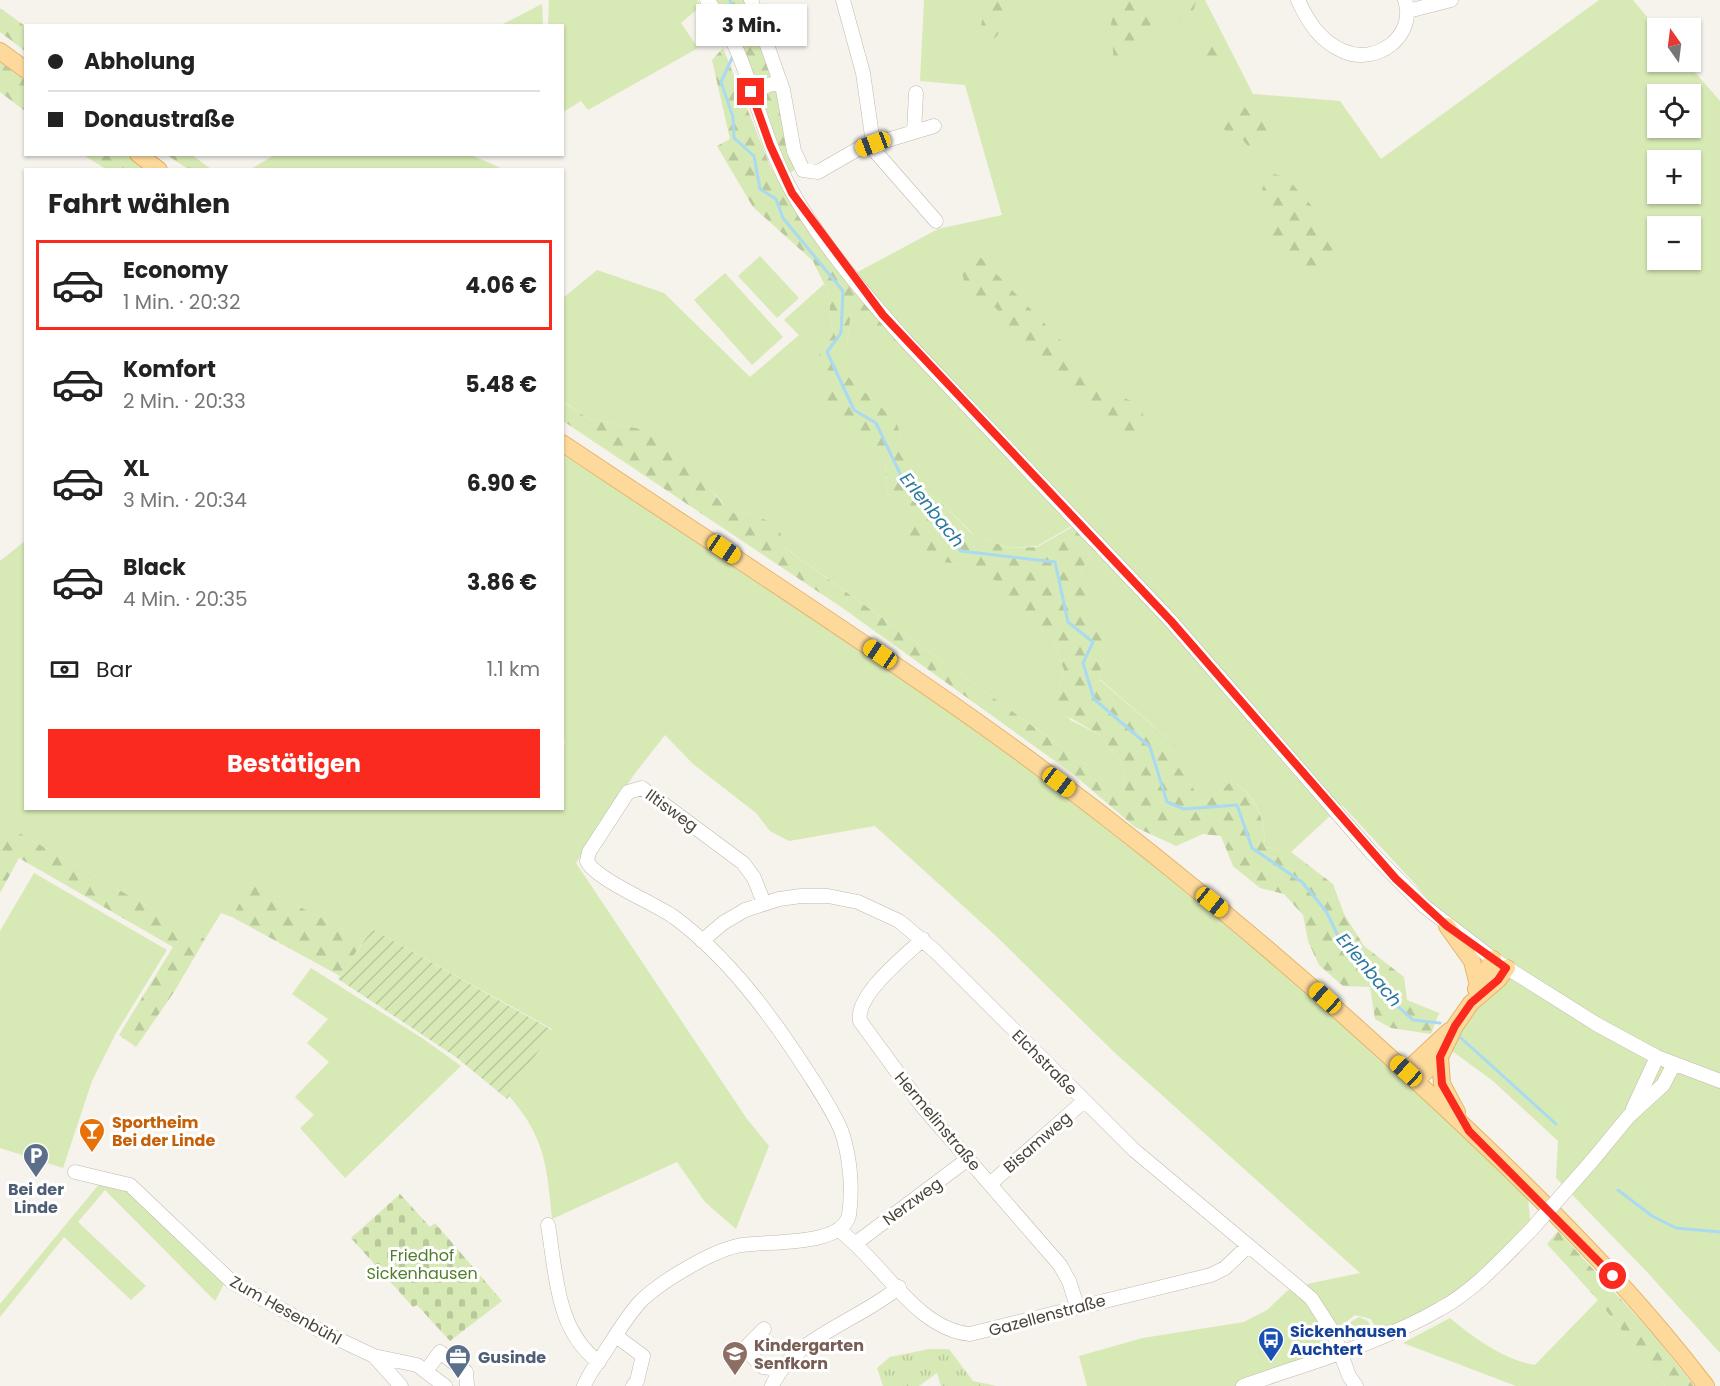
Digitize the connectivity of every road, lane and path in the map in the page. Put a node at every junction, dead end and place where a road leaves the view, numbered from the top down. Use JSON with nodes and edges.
{"nodes":[{"id":1,"x":707,"y":0,"type":"edge"},
{"id":2,"x":751,"y":0,"type":"edge"},
{"id":3,"x":843,"y":0,"type":"edge"},
{"id":4,"x":1298,"y":0,"type":"edge"},
{"id":5,"x":1451,"y":0,"type":"edge"},
{"id":6,"x":1406,"y":6,"type":"edge"},
{"id":7,"x":0,"y":51,"type":"edge"},
{"id":8,"x":24,"y":69,"type":"edge"},
{"id":9,"x":780,"y":81,"type":"junction"},
{"id":10,"x":751,"y":92,"type":"junction"},
{"id":11,"x":916,"y":93,"type":"dead end"},
{"id":12,"x":934,"y":126,"type":"dead end"},
{"id":13,"x":914,"y":131,"type":"junction"},
{"id":14,"x":873,"y":144,"type":"junction"},
{"id":15,"x":141,"y":156,"type":"edge"},
{"id":16,"x":156,"y":168,"type":"edge"},
{"id":17,"x":936,"y":221,"type":"dead end"},
{"id":18,"x":564,"y":444,"type":"edge"},
{"id":19,"x":764,"y":903,"type":"junction"},
{"id":20,"x":1447,"y":926,"type":"junction"},
{"id":21,"x":923,"y":939,"type":"junction"},
{"id":22,"x":702,"y":941,"type":"junction"},
{"id":23,"x":1500,"y":964,"type":"junction"},
{"id":24,"x":1478,"y":985,"type":"junction"},
{"id":25,"x":1471,"y":1003,"type":"junction"},
{"id":26,"x":1436,"y":1051,"type":"junction"},
{"id":27,"x":1658,"y":1057,"type":"junction"},
{"id":28,"x":1674,"y":1064,"type":"junction"},
{"id":29,"x":1411,"y":1076,"type":"junction"},
{"id":30,"x":1720,"y":1081,"type":"edge"},
{"id":31,"x":1084,"y":1101,"type":"junction"},
{"id":32,"x":1629,"y":1116,"type":"junction"},
{"id":33,"x":1469,"y":1131,"type":"junction"},
{"id":34,"x":969,"y":1159,"type":"junction"},
{"id":35,"x":75,"y":1172,"type":"dead end"},
{"id":36,"x":990,"y":1184,"type":"junction"},
{"id":37,"x":549,"y":1225,"type":"dead end"},
{"id":38,"x":839,"y":1230,"type":"junction"},
{"id":39,"x":856,"y":1243,"type":"junction"},
{"id":40,"x":1248,"y":1247,"type":"junction"},
{"id":41,"x":898,"y":1287,"type":"junction"},
{"id":42,"x":1077,"y":1306,"type":"junction"},
{"id":43,"x":764,"y":1329,"type":"dead end"},
{"id":44,"x":616,"y":1335,"type":"junction"},
{"id":45,"x":1341,"y":1351,"type":"junction"},
{"id":46,"x":374,"y":1356,"type":"junction"},
{"id":47,"x":599,"y":1362,"type":"junction"},
{"id":48,"x":779,"y":1369,"type":"junction"},
{"id":49,"x":426,"y":1371,"type":"junction"},
{"id":50,"x":401,"y":1386,"type":"edge"},
{"id":51,"x":445,"y":1386,"type":"edge"},
{"id":52,"x":467,"y":1386,"type":"edge"},
{"id":53,"x":584,"y":1386,"type":"edge"},
{"id":54,"x":633,"y":1386,"type":"edge"},
{"id":55,"x":772,"y":1386,"type":"edge"},
{"id":56,"x":1243,"y":1386,"type":"edge"},
{"id":57,"x":1356,"y":1386,"type":"edge"},
{"id":58,"x":1706,"y":1386,"type":"edge"}],
"edges":[{"from":1,"to":10,"type":"street"},
{"from":2,"to":9,"type":"street"},
{"from":3,"to":14,"type":"street"},
{"from":4,"to":6,"type":"street"},
{"from":5,"to":6,"type":"street"},
{"from":7,"to":8,"type":"main road"},
{"from":9,"to":10,"type":"street"},
{"from":9,"to":14,"type":"street"},
{"from":10,"to":20,"type":"street"},
{"from":11,"to":13,"type":"street"},
{"from":12,"to":13,"type":"street"},
{"from":13,"to":14,"type":"street"},
{"from":14,"to":17,"type":"street"},
{"from":15,"to":16,"type":"main road"},
{"from":18,"to":29,"type":"main road"},
{"from":19,"to":21,"type":"street","name":"Elchstraße"},
{"from":19,"to":22,"type":"street","name":"Elchstraße"},
{"from":19,"to":22,"type":"street","name":"Iltisweg"},
{"from":20,"to":23,"type":"street"},
{"from":20,"to":24,"type":"main road"},
{"from":21,"to":31,"type":"street","name":"Elchstraße"},
{"from":21,"to":34,"type":"street","name":"Hermelinstraße"},
{"from":22,"to":38,"type":"street"},
{"from":23,"to":24,"type":"main road"},
{"from":23,"to":25,"type":"main road"},
{"from":23,"to":27,"type":"street"},
{"from":24,"to":25,"type":"main road"},
{"from":25,"to":26,"type":"main road"},
{"from":26,"to":29,"type":"main road"},
{"from":26,"to":33,"type":"main road"},
{"from":27,"to":28,"type":"street"},
{"from":27,"to":32,"type":"street"},
{"from":28,"to":30,"type":"street"},
{"from":28,"to":32,"type":"street"},
{"from":29,"to":33,"type":"main road"},
{"from":31,"to":36,"type":"street","name":"Bisamweg"},
{"from":31,"to":40,"type":"street","name":"Elchstraße"},
{"from":32,"to":45,"type":"street","bridge":true},
{"from":33,"to":58,"type":"main road"},
{"from":34,"to":36,"type":"street","name":"Hermelinstraße"},
{"from":34,"to":39,"type":"street","name":"Nerzweg"},
{"from":35,"to":46,"type":"street","name":"Zum Hesenbühl"},
{"from":36,"to":42,"type":"street","name":"Hermelinstraße"},
{"from":37,"to":47,"type":"street"},
{"from":38,"to":39,"type":"street","name":"Gazellenstraße"},
{"from":38,"to":44,"type":"street"},
{"from":39,"to":41,"type":"street","name":"Gazellenstraße"},
{"from":40,"to":42,"type":"street","name":"Gazellenstraße"},
{"from":40,"to":45,"type":"street","name":"Elchstraße"},
{"from":41,"to":42,"type":"street","name":"Gazellenstraße"},
{"from":41,"to":48,"type":"street"},
{"from":43,"to":48,"type":"street"},
{"from":44,"to":47,"type":"street"},
{"from":44,"to":54,"type":"street"},
{"from":45,"to":56,"type":"street"},
{"from":45,"to":57,"type":"street","name":"Elchstraße"},
{"from":46,"to":49,"type":"street"},
{"from":46,"to":50,"type":"street","name":"Zum Hesenbühl"},
{"from":47,"to":53,"type":"street"},
{"from":48,"to":55,"type":"street"},
{"from":49,"to":51,"type":"street"},
{"from":49,"to":52,"type":"street"}]}
